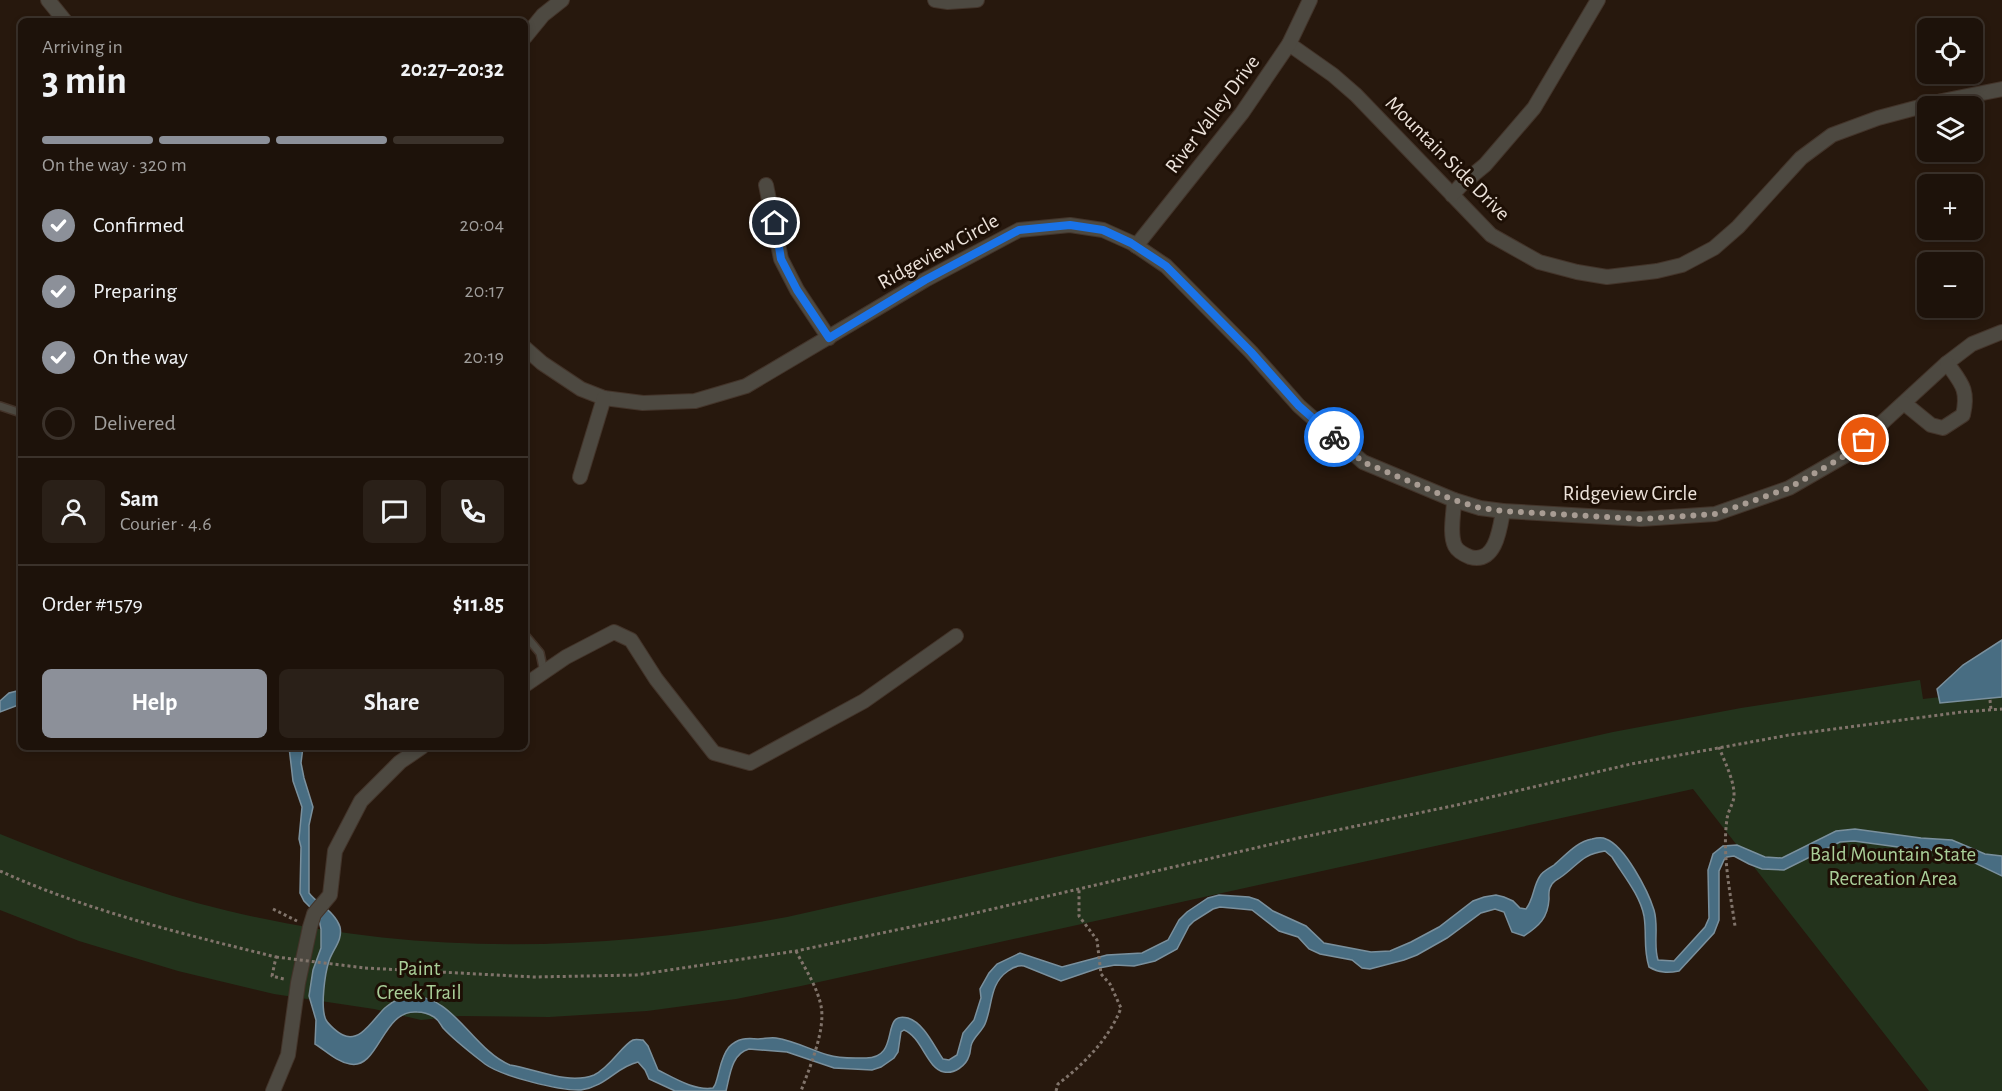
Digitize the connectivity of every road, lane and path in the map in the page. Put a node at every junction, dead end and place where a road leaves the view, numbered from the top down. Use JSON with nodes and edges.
{"nodes":[{"id":1,"x":48,"y":0,"type":"edge"},
{"id":2,"x":562,"y":0,"type":"edge"},
{"id":3,"x":934,"y":0,"type":"edge"},
{"id":4,"x":977,"y":0,"type":"edge"},
{"id":5,"x":1310,"y":0,"type":"edge"},
{"id":6,"x":1598,"y":0,"type":"edge"},
{"id":7,"x":63,"y":18,"type":"edge"},
{"id":8,"x":528,"y":34,"type":"edge"},
{"id":9,"x":1289,"y":44,"type":"junction"},
{"id":10,"x":2002,"y":88,"type":"edge"},
{"id":11,"x":766,"y":185,"type":"dead end"},
{"id":12,"x":1452,"y":195,"type":"junction"},
{"id":13,"x":1136,"y":246,"type":"junction"},
{"id":14,"x":2002,"y":332,"type":"edge"},
{"id":15,"x":829,"y":338,"type":"junction"},
{"id":16,"x":528,"y":351,"type":"edge"},
{"id":17,"x":1947,"y":363,"type":"junction"},
{"id":18,"x":604,"y":398,"type":"junction"},
{"id":19,"x":1904,"y":403,"type":"junction"},
{"id":20,"x":0,"y":406,"type":"edge"},
{"id":21,"x":18,"y":412,"type":"edge"},
{"id":22,"x":580,"y":477,"type":"dead end"},
{"id":23,"x":1454,"y":500,"type":"junction"},
{"id":24,"x":1503,"y":511,"type":"junction"},
{"id":25,"x":956,"y":636,"type":"dead end"},
{"id":26,"x":528,"y":639,"type":"edge"},
{"id":27,"x":544,"y":672,"type":"junction"},
{"id":28,"x":528,"y":683,"type":"edge"},
{"id":29,"x":1990,"y":700,"type":"dead end"},
{"id":30,"x":2002,"y":709,"type":"edge"},
{"id":31,"x":1990,"y":710,"type":"junction"},
{"id":32,"x":1719,"y":747,"type":"junction"},
{"id":33,"x":418,"y":750,"type":"edge"},
{"id":34,"x":0,"y":871,"type":"edge"},
{"id":35,"x":1079,"y":889,"type":"junction"},
{"id":36,"x":273,"y":909,"type":"dead end"},
{"id":37,"x":1735,"y":926,"type":"dead end"},
{"id":38,"x":310,"y":927,"type":"junction"},
{"id":39,"x":796,"y":951,"type":"junction"},
{"id":40,"x":276,"y":957,"type":"junction"},
{"id":41,"x":272,"y":976,"type":"dead end"},
{"id":42,"x":273,"y":1091,"type":"edge"},
{"id":43,"x":801,"y":1091,"type":"edge"},
{"id":44,"x":1056,"y":1091,"type":"edge"}],
"edges":[{"from":1,"to":7,"type":"street"},
{"from":2,"to":8,"type":"street"},
{"from":3,"to":4,"type":"street"},
{"from":5,"to":9,"type":"street","name":"River Valley Drive"},
{"from":6,"to":12,"type":"street"},
{"from":9,"to":12,"type":"street","name":"Mountain Side Drive"},
{"from":9,"to":13,"type":"street","name":"River Valley Drive"},
{"from":10,"to":12,"type":"street","name":"Mountain Side Drive"},
{"from":11,"to":15,"type":"street"},
{"from":13,"to":15,"type":"street","name":"Ridgeview Circle"},
{"from":13,"to":23,"type":"street","name":"Ridgeview Circle"},
{"from":14,"to":17,"type":"street","name":"Ridgeview Circle"},
{"from":15,"to":18,"type":"street","name":"Ridgeview Circle"},
{"from":16,"to":18,"type":"street","name":"Ridgeview Circle"},
{"from":17,"to":19,"type":"street","name":"Ridgeview Circle"},
{"from":17,"to":19,"type":"street"},
{"from":18,"to":22,"type":"street"},
{"from":19,"to":24,"type":"street","name":"Ridgeview Circle"},
{"from":20,"to":21,"type":"lane"},
{"from":23,"to":24,"type":"street","name":"Ridgeview Circle"},
{"from":23,"to":24,"type":"street"},
{"from":25,"to":27,"type":"street"},
{"from":26,"to":27,"type":"lane"},
{"from":27,"to":28,"type":"street"},
{"from":29,"to":31,"type":"path"},
{"from":30,"to":31,"type":"path"},
{"from":31,"to":32,"type":"path"},
{"from":32,"to":35,"type":"path"},
{"from":32,"to":37,"type":"path"},
{"from":33,"to":38,"type":"street"},
{"from":34,"to":40,"type":"path"},
{"from":35,"to":39,"type":"path"},
{"from":35,"to":44,"type":"path"},
{"from":36,"to":38,"type":"path"},
{"from":38,"to":42,"type":"street"},
{"from":39,"to":40,"type":"path","bridge":true},
{"from":39,"to":43,"type":"path"},
{"from":40,"to":41,"type":"path"}]}
